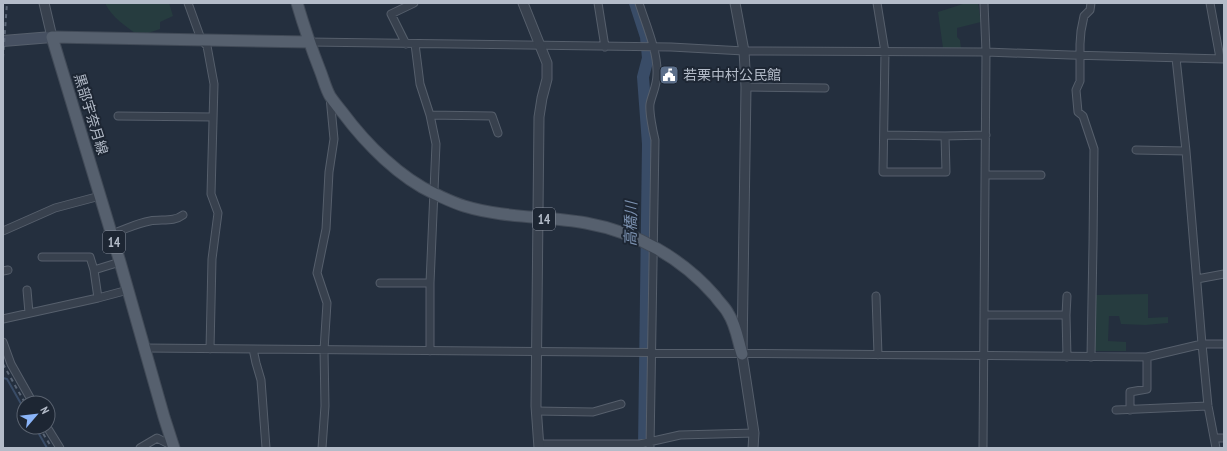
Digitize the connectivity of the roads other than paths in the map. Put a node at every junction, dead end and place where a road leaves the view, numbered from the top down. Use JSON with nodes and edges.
{"nodes":[{"id":1,"x":44,"y":3,"type":"edge"},
{"id":2,"x":188,"y":3,"type":"edge"},
{"id":3,"x":297,"y":3,"type":"edge"},
{"id":4,"x":414,"y":3,"type":"edge"},
{"id":5,"x":523,"y":3,"type":"edge"},
{"id":6,"x":598,"y":3,"type":"edge"},
{"id":7,"x":639,"y":3,"type":"edge"},
{"id":8,"x":735,"y":3,"type":"edge"},
{"id":9,"x":877,"y":3,"type":"edge"},
{"id":10,"x":984,"y":3,"type":"edge"},
{"id":11,"x":1091,"y":3,"type":"edge"},
{"id":12,"x":1210,"y":3,"type":"edge"},
{"id":13,"x":52,"y":37,"type":"junction"},
{"id":14,"x":201,"y":39,"type":"junction"},
{"id":15,"x":3,"y":41,"type":"edge"},
{"id":16,"x":309,"y":42,"type":"junction"},
{"id":17,"x":406,"y":44,"type":"junction"},
{"id":18,"x":415,"y":44,"type":"junction"},
{"id":19,"x":541,"y":46,"type":"junction"},
{"id":20,"x":605,"y":47,"type":"junction"},
{"id":21,"x":653,"y":47,"type":"junction"},
{"id":22,"x":744,"y":50,"type":"junction"},
{"id":23,"x":885,"y":52,"type":"junction"},
{"id":24,"x":986,"y":52,"type":"junction"},
{"id":25,"x":1080,"y":55,"type":"junction"},
{"id":26,"x":1176,"y":58,"type":"junction"},
{"id":27,"x":1222,"y":58,"type":"edge"},
{"id":28,"x":746,"y":87,"type":"junction"},
{"id":29,"x":825,"y":88,"type":"dead end"},
{"id":30,"x":330,"y":96,"type":"junction"},
{"id":31,"x":430,"y":115,"type":"junction"},
{"id":32,"x":118,"y":116,"type":"dead end"},
{"id":33,"x":213,"y":117,"type":"junction"},
{"id":34,"x":498,"y":133,"type":"dead end"},
{"id":35,"x":884,"y":135,"type":"junction"},
{"id":36,"x":986,"y":135,"type":"junction"},
{"id":37,"x":946,"y":136,"type":"junction"},
{"id":38,"x":1136,"y":150,"type":"dead end"},
{"id":39,"x":1186,"y":150,"type":"junction"},
{"id":40,"x":985,"y":175,"type":"junction"},
{"id":41,"x":1041,"y":175,"type":"dead end"},
{"id":42,"x":434,"y":194,"type":"junction"},
{"id":43,"x":100,"y":196,"type":"junction"},
{"id":44,"x":183,"y":214,"type":"dead end"},
{"id":45,"x":538,"y":218,"type":"junction"},
{"id":46,"x":3,"y":231,"type":"edge"},
{"id":47,"x":111,"y":234,"type":"junction"},
{"id":48,"x":653,"y":246,"type":"junction"},
{"id":49,"x":42,"y":257,"type":"dead end"},
{"id":50,"x":120,"y":262,"type":"junction"},
{"id":51,"x":94,"y":270,"type":"junction"},
{"id":52,"x":1224,"y":274,"type":"edge"},
{"id":53,"x":1197,"y":279,"type":"junction"},
{"id":54,"x":380,"y":283,"type":"dead end"},
{"id":55,"x":430,"y":283,"type":"junction"},
{"id":56,"x":26,"y":290,"type":"dead end"},
{"id":57,"x":128,"y":290,"type":"junction"},
{"id":58,"x":876,"y":296,"type":"dead end"},
{"id":59,"x":1067,"y":296,"type":"dead end"},
{"id":60,"x":98,"y":298,"type":"junction"},
{"id":61,"x":29,"y":313,"type":"junction"},
{"id":62,"x":984,"y":315,"type":"junction"},
{"id":63,"x":1066,"y":315,"type":"junction"},
{"id":64,"x":3,"y":319,"type":"edge"},
{"id":65,"x":3,"y":342,"type":"edge"},
{"id":66,"x":1202,"y":344,"type":"junction"},
{"id":67,"x":1224,"y":344,"type":"edge"},
{"id":68,"x":145,"y":348,"type":"junction"},
{"id":69,"x":210,"y":349,"type":"junction"},
{"id":70,"x":253,"y":349,"type":"junction"},
{"id":71,"x":324,"y":350,"type":"junction"},
{"id":72,"x":430,"y":351,"type":"junction"},
{"id":73,"x":536,"y":352,"type":"junction"},
{"id":74,"x":651,"y":352,"type":"junction"},
{"id":75,"x":742,"y":354,"type":"junction"},
{"id":76,"x":878,"y":355,"type":"junction"},
{"id":77,"x":984,"y":356,"type":"junction"},
{"id":78,"x":1067,"y":357,"type":"junction"},
{"id":79,"x":1091,"y":357,"type":"junction"},
{"id":80,"x":1148,"y":357,"type":"junction"},
{"id":81,"x":28,"y":395,"type":"edge"},
{"id":82,"x":621,"y":404,"type":"dead end"},
{"id":83,"x":1208,"y":406,"type":"junction"},
{"id":84,"x":1116,"y":410,"type":"dead end"},
{"id":85,"x":1130,"y":410,"type":"junction"},
{"id":86,"x":536,"y":411,"type":"junction"},
{"id":87,"x":754,"y":433,"type":"junction"},
{"id":88,"x":52,"y":435,"type":"edge"},
{"id":89,"x":1214,"y":438,"type":"junction"},
{"id":90,"x":1224,"y":438,"type":"edge"},
{"id":91,"x":173,"y":445,"type":"edge"},
{"id":92,"x":650,"y":445,"type":"edge"},
{"id":93,"x":539,"y":446,"type":"edge"},
{"id":94,"x":60,"y":448,"type":"edge"},
{"id":95,"x":140,"y":448,"type":"edge"},
{"id":96,"x":266,"y":448,"type":"edge"},
{"id":97,"x":322,"y":448,"type":"edge"},
{"id":98,"x":753,"y":448,"type":"edge"},
{"id":99,"x":983,"y":448,"type":"edge"},
{"id":100,"x":1216,"y":448,"type":"edge"}],
"edges":[{"from":1,"to":13,"type":"street"},
{"from":2,"to":14,"type":"street"},
{"from":3,"to":16,"type":"main road","number":"14"},
{"from":4,"to":17,"type":"street"},
{"from":5,"to":19,"type":"street"},
{"from":6,"to":20,"type":"street"},
{"from":7,"to":21,"type":"street"},
{"from":8,"to":22,"type":"street"},
{"from":9,"to":23,"type":"street"},
{"from":10,"to":24,"type":"street"},
{"from":11,"to":25,"type":"street"},
{"from":12,"to":27,"type":"street"},
{"from":13,"to":14,"type":"main road"},
{"from":13,"to":15,"type":"main road"},
{"from":13,"to":43,"type":"main road","name":"黒部宇奈月線","number":"14"},
{"from":14,"to":16,"type":"main road"},
{"from":14,"to":33,"type":"street"},
{"from":16,"to":17,"type":"street"},
{"from":16,"to":30,"type":"main road","number":"14"},
{"from":17,"to":18,"type":"street"},
{"from":18,"to":19,"type":"street"},
{"from":18,"to":31,"type":"street"},
{"from":19,"to":20,"type":"street"},
{"from":19,"to":45,"type":"street"},
{"from":20,"to":21,"type":"street"},
{"from":21,"to":22,"type":"street"},
{"from":21,"to":48,"type":"street"},
{"from":22,"to":23,"type":"street"},
{"from":22,"to":28,"type":"street"},
{"from":23,"to":24,"type":"street"},
{"from":23,"to":35,"type":"street"},
{"from":24,"to":25,"type":"street"},
{"from":24,"to":36,"type":"street"},
{"from":25,"to":26,"type":"street"},
{"from":25,"to":79,"type":"street"},
{"from":26,"to":27,"type":"street"},
{"from":26,"to":39,"type":"street"},
{"from":28,"to":29,"type":"street"},
{"from":28,"to":75,"type":"street"},
{"from":30,"to":42,"type":"main road","number":"14"},
{"from":30,"to":71,"type":"street"},
{"from":31,"to":34,"type":"street"},
{"from":31,"to":42,"type":"street"},
{"from":32,"to":33,"type":"street"},
{"from":33,"to":69,"type":"street"},
{"from":35,"to":37,"type":"street"},
{"from":35,"to":37,"type":"street"},
{"from":36,"to":37,"type":"street"},
{"from":36,"to":40,"type":"street"},
{"from":38,"to":39,"type":"street"},
{"from":39,"to":53,"type":"street"},
{"from":40,"to":41,"type":"street"},
{"from":40,"to":62,"type":"street"},
{"from":42,"to":45,"type":"main road","number":"14"},
{"from":42,"to":55,"type":"street"},
{"from":43,"to":46,"type":"street"},
{"from":43,"to":47,"type":"main road","name":"黒部宇奈月線","number":"14"},
{"from":44,"to":47,"type":"street"},
{"from":45,"to":48,"type":"main road","number":"14"},
{"from":45,"to":73,"type":"street"},
{"from":47,"to":50,"type":"main road","name":"黒部宇奈月線","number":"14"},
{"from":48,"to":74,"type":"street"},
{"from":48,"to":75,"type":"main road","number":"14"},
{"from":49,"to":51,"type":"street"},
{"from":50,"to":51,"type":"street"},
{"from":50,"to":57,"type":"main road","name":"黒部宇奈月線","number":"14"},
{"from":51,"to":60,"type":"street"},
{"from":52,"to":53,"type":"street"},
{"from":53,"to":66,"type":"street"},
{"from":54,"to":55,"type":"street"},
{"from":55,"to":72,"type":"street"},
{"from":56,"to":61,"type":"street"},
{"from":57,"to":60,"type":"street"},
{"from":57,"to":68,"type":"main road","name":"黒部宇奈月線","number":"14"},
{"from":58,"to":76,"type":"street"},
{"from":59,"to":63,"type":"street"},
{"from":60,"to":61,"type":"street"},
{"from":61,"to":64,"type":"street"},
{"from":62,"to":63,"type":"street"},
{"from":62,"to":77,"type":"street"},
{"from":63,"to":78,"type":"street"},
{"from":65,"to":81,"type":"street"},
{"from":66,"to":67,"type":"street"},
{"from":66,"to":80,"type":"street"},
{"from":66,"to":83,"type":"street"},
{"from":68,"to":69,"type":"street"},
{"from":68,"to":91,"type":"main road","name":"黒部宇奈月線","number":"14"},
{"from":69,"to":70,"type":"street"},
{"from":70,"to":71,"type":"street"},
{"from":70,"to":96,"type":"street"},
{"from":71,"to":72,"type":"street"},
{"from":71,"to":97,"type":"street"},
{"from":72,"to":73,"type":"street"},
{"from":73,"to":74,"type":"street"},
{"from":73,"to":86,"type":"street"},
{"from":74,"to":75,"type":"street"},
{"from":74,"to":92,"type":"street"},
{"from":75,"to":76,"type":"street"},
{"from":75,"to":87,"type":"street"},
{"from":76,"to":77,"type":"street"},
{"from":77,"to":78,"type":"street"},
{"from":77,"to":99,"type":"street"},
{"from":78,"to":79,"type":"street"},
{"from":79,"to":80,"type":"street"},
{"from":80,"to":85,"type":"street"},
{"from":82,"to":86,"type":"street"},
{"from":83,"to":85,"type":"street"},
{"from":83,"to":89,"type":"street"},
{"from":84,"to":85,"type":"street"},
{"from":86,"to":93,"type":"street"},
{"from":87,"to":92,"type":"street"},
{"from":87,"to":98,"type":"street"},
{"from":88,"to":94,"type":"street"},
{"from":89,"to":90,"type":"street"},
{"from":89,"to":100,"type":"street"},
{"from":91,"to":95,"type":"street"},
{"from":92,"to":93,"type":"street"}]}
